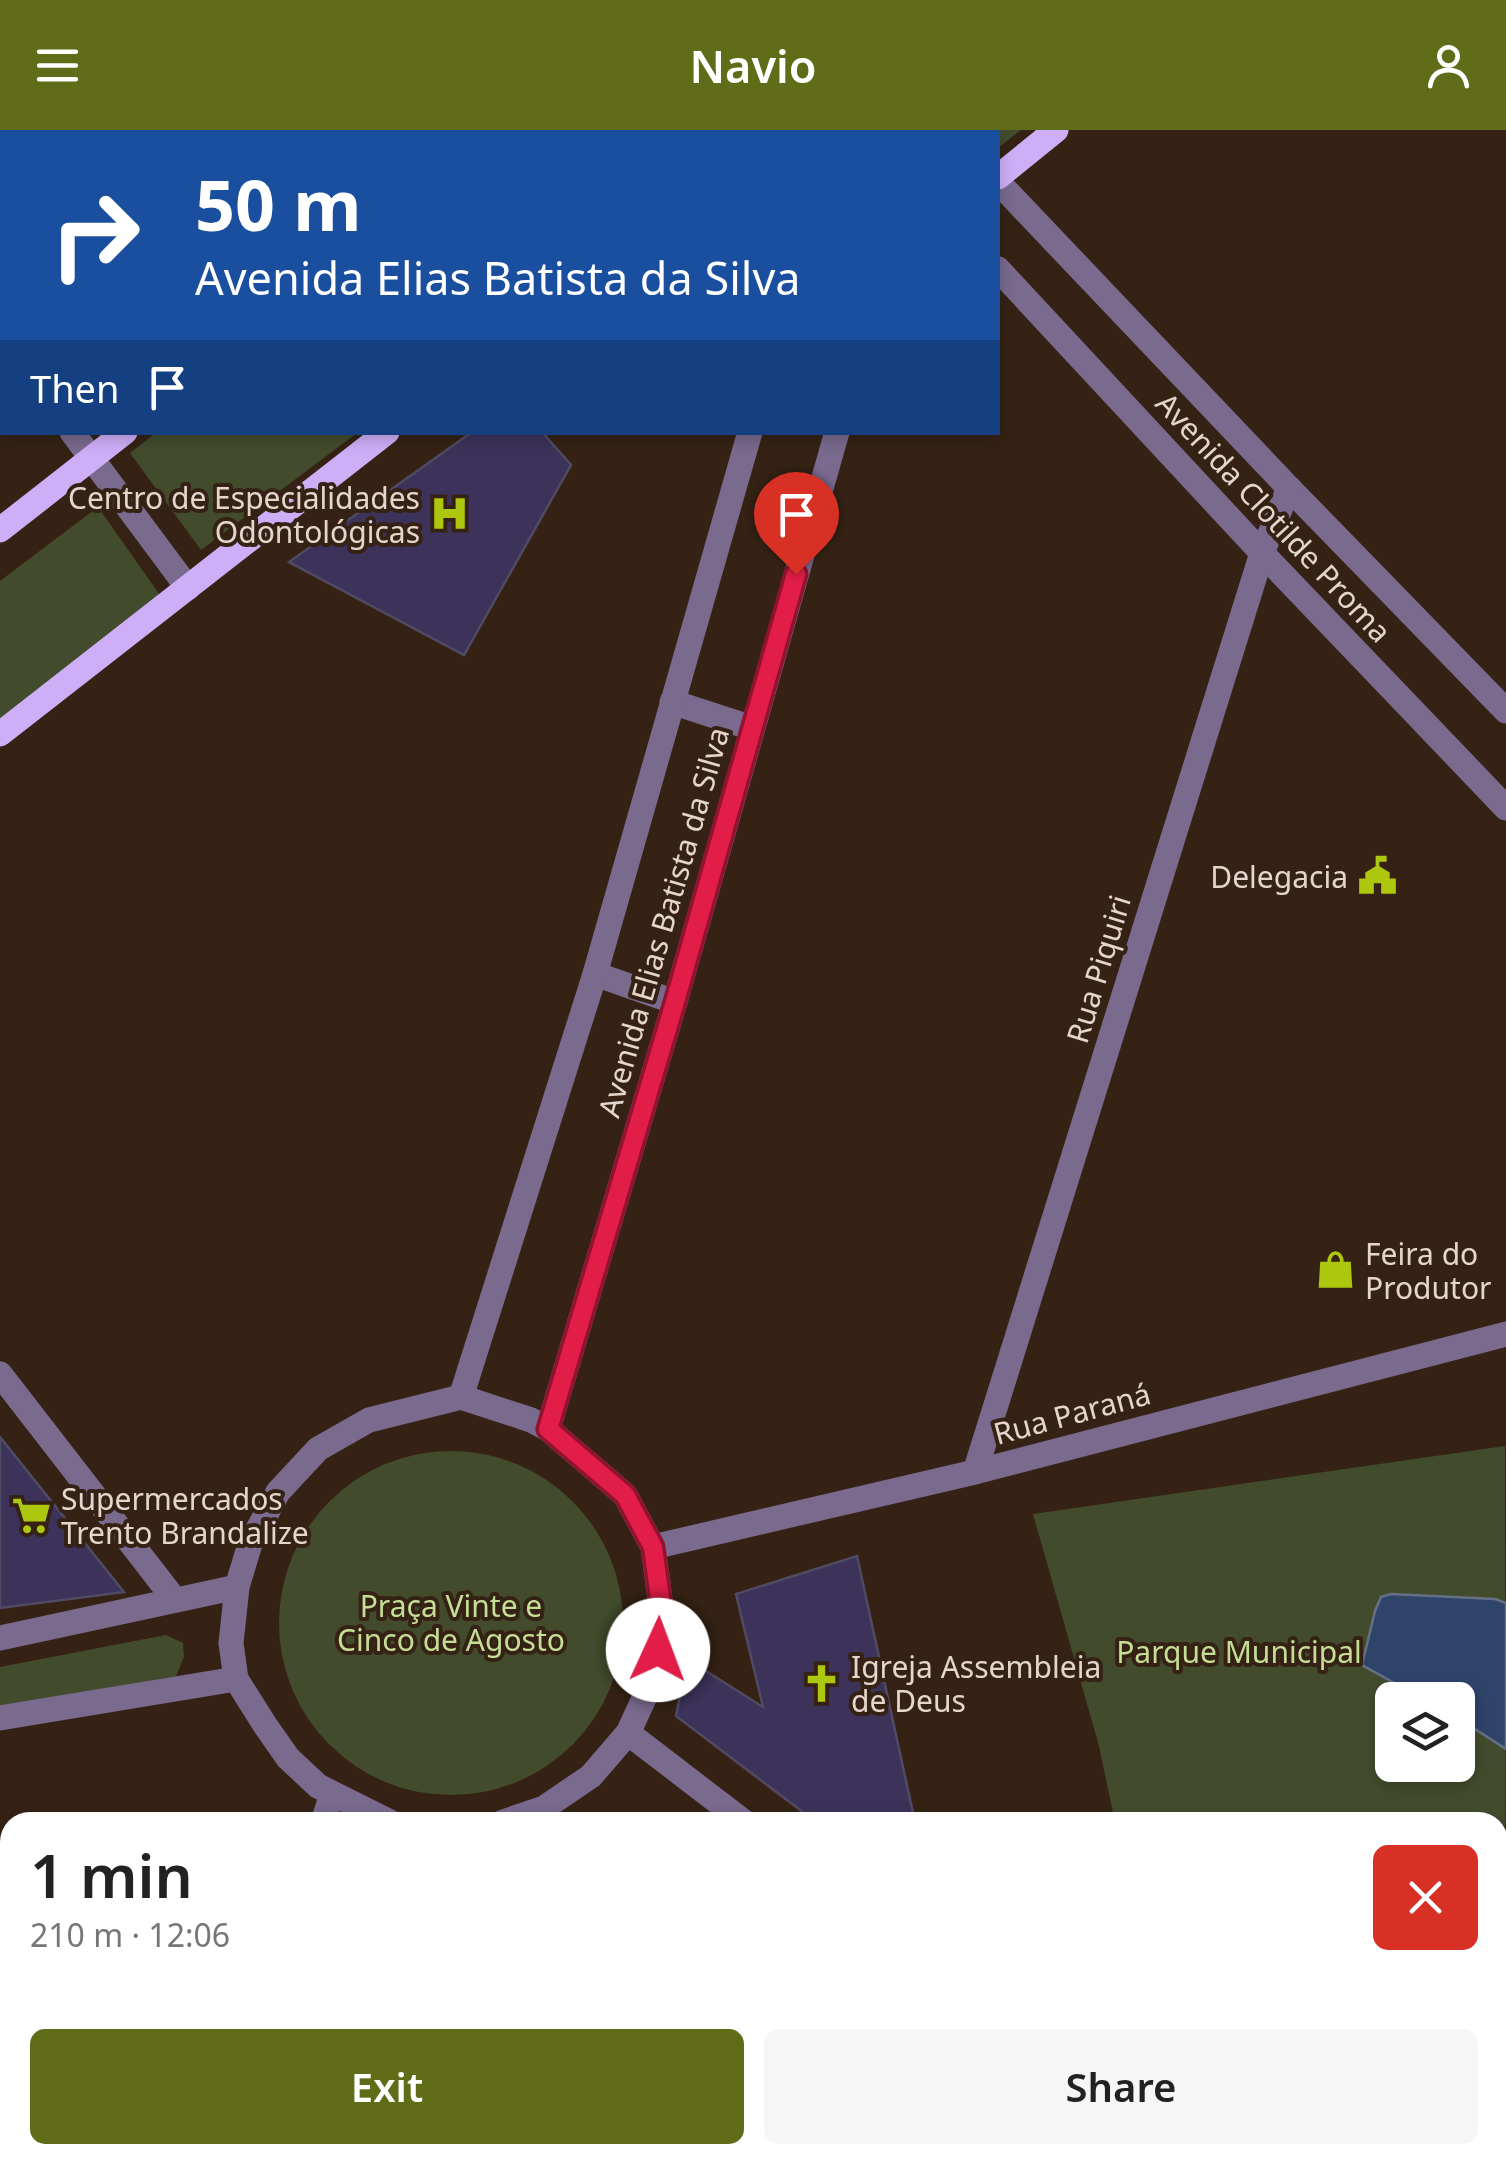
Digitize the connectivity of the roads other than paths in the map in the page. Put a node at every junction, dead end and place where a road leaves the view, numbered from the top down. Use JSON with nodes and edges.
{"nodes":[{"id":1,"x":1056,"y":130,"type":"edge"},
{"id":2,"x":1000,"y":177,"type":"edge"},
{"id":3,"x":1000,"y":181,"type":"edge"},
{"id":4,"x":1000,"y":271,"type":"edge"},
{"id":5,"x":74,"y":435,"type":"edge"},
{"id":6,"x":121,"y":435,"type":"edge"},
{"id":7,"x":382,"y":435,"type":"edge"},
{"id":8,"x":749,"y":435,"type":"edge"},
{"id":9,"x":836,"y":435,"type":"edge"},
{"id":10,"x":92,"y":458,"type":"junction"},
{"id":11,"x":1289,"y":488,"type":"junction"},
{"id":12,"x":0,"y":530,"type":"edge"},
{"id":13,"x":1262,"y":553,"type":"junction"},
{"id":14,"x":188,"y":588,"type":"junction"},
{"id":15,"x":672,"y":702,"type":"junction"},
{"id":16,"x":1506,"y":711,"type":"edge"},
{"id":17,"x":752,"y":728,"type":"junction"},
{"id":18,"x":0,"y":734,"type":"edge"},
{"id":19,"x":1506,"y":808,"type":"edge"},
{"id":20,"x":595,"y":974,"type":"junction"},
{"id":21,"x":675,"y":1002,"type":"junction"},
{"id":22,"x":1506,"y":1334,"type":"edge"},
{"id":23,"x":0,"y":1374,"type":"edge"},
{"id":24,"x":461,"y":1397,"type":"junction"},
{"id":25,"x":548,"y":1429,"type":"junction"},
{"id":26,"x":975,"y":1472,"type":"junction"},
{"id":27,"x":653,"y":1547,"type":"junction"},
{"id":28,"x":237,"y":1587,"type":"junction"},
{"id":29,"x":176,"y":1600,"type":"junction"},
{"id":30,"x":0,"y":1638,"type":"edge"},
{"id":31,"x":236,"y":1679,"type":"junction"},
{"id":32,"x":0,"y":1718,"type":"edge"},
{"id":33,"x":628,"y":1733,"type":"junction"},
{"id":34,"x":332,"y":1794,"type":"junction"},
{"id":35,"x":326,"y":1812,"type":"edge"},
{"id":36,"x":369,"y":1812,"type":"edge"},
{"id":37,"x":533,"y":1812,"type":"edge"},
{"id":38,"x":731,"y":1812,"type":"edge"}],
"edges":[{"from":1,"to":2,"type":"main road"},
{"from":3,"to":11,"type":"street","name":"Avenida Clotilde Proma"},
{"from":4,"to":13,"type":"street","name":"Avenida Clotilde Proma"},
{"from":5,"to":10,"type":"street"},
{"from":6,"to":10,"type":"main road"},
{"from":7,"to":14,"type":"main road"},
{"from":8,"to":15,"type":"street","name":"Avenida Elias Batista da Silva"},
{"from":9,"to":17,"type":"street","name":"Avenida Elias Batista da Silva"},
{"from":10,"to":12,"type":"main road"},
{"from":10,"to":14,"type":"street"},
{"from":11,"to":13,"type":"street","name":"Rua Piquiri"},
{"from":11,"to":16,"type":"street","name":"Avenida Clotilde Proma"},
{"from":13,"to":19,"type":"street","name":"Avenida Clotilde Proma"},
{"from":13,"to":26,"type":"street","name":"Rua Piquiri"},
{"from":14,"to":18,"type":"main road"},
{"from":15,"to":17,"type":"street"},
{"from":15,"to":20,"type":"street","name":"Avenida Elias Batista da Silva"},
{"from":17,"to":21,"type":"street","name":"Avenida Elias Batista da Silva"},
{"from":20,"to":21,"type":"street"},
{"from":20,"to":24,"type":"street","name":"Avenida Elias Batista da Silva"},
{"from":21,"to":25,"type":"street","name":"Avenida Elias Batista da Silva"},
{"from":22,"to":26,"type":"street","name":"Rua Paraná"},
{"from":23,"to":29,"type":"street"},
{"from":24,"to":25,"type":"street"},
{"from":24,"to":28,"type":"street"},
{"from":25,"to":27,"type":"street"},
{"from":26,"to":27,"type":"street","name":"Rua Paraná"},
{"from":27,"to":33,"type":"street"},
{"from":28,"to":29,"type":"street"},
{"from":28,"to":31,"type":"street"},
{"from":29,"to":30,"type":"street"},
{"from":31,"to":32,"type":"street"},
{"from":31,"to":34,"type":"street"},
{"from":33,"to":37,"type":"street"},
{"from":33,"to":38,"type":"street"},
{"from":34,"to":35,"type":"street"},
{"from":34,"to":36,"type":"street"}]}
